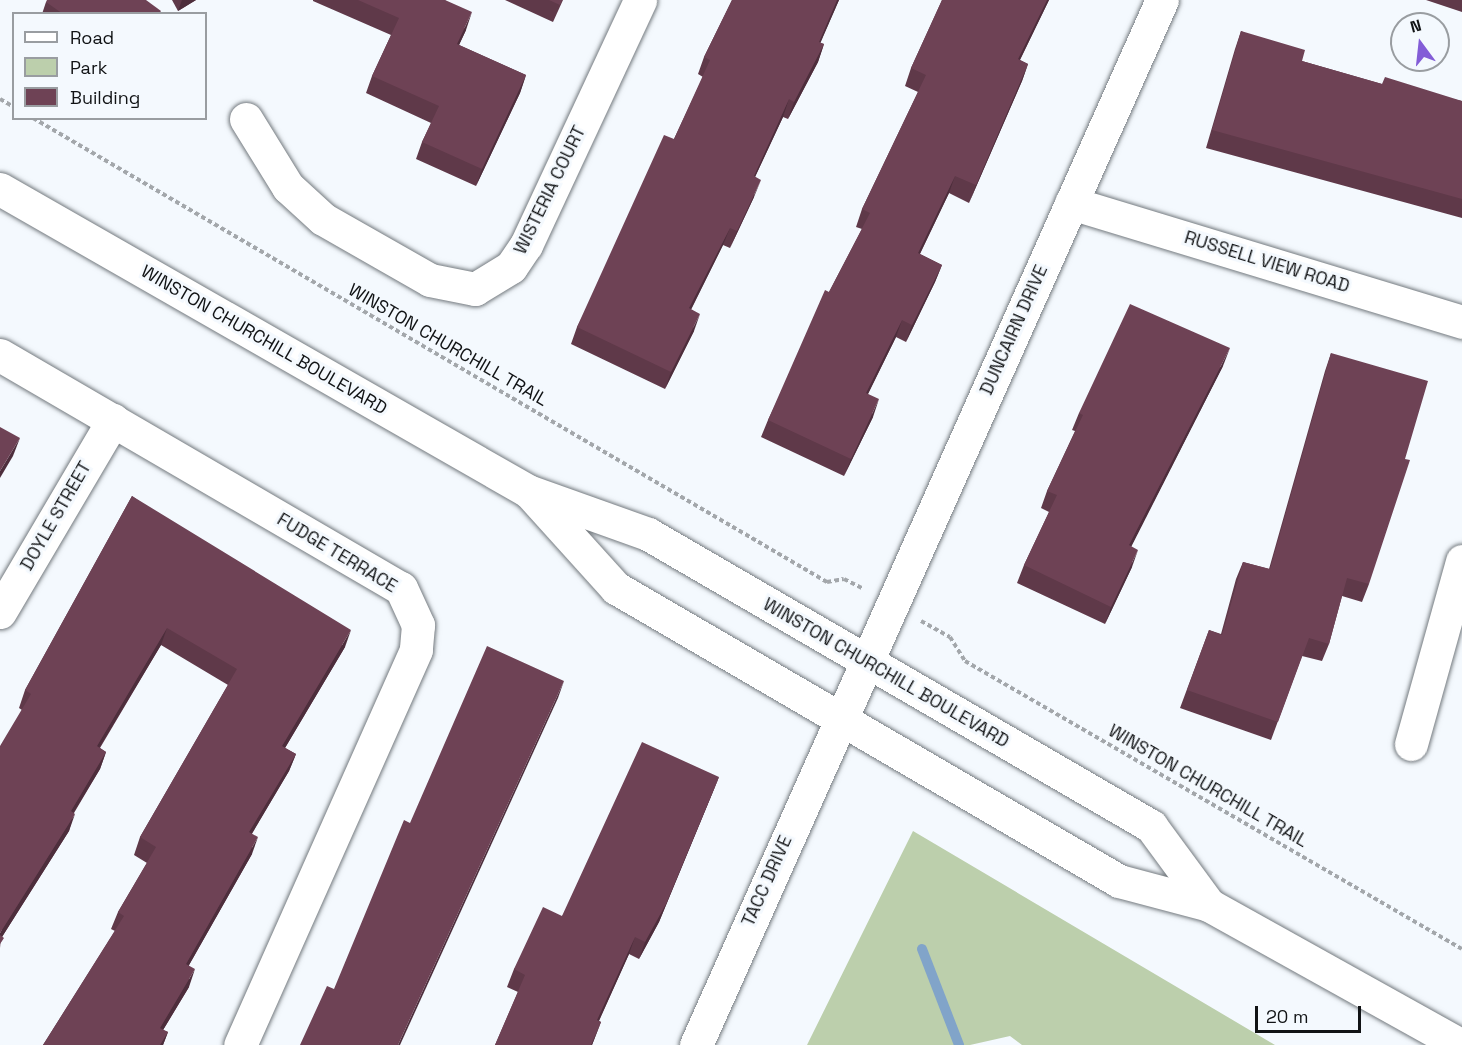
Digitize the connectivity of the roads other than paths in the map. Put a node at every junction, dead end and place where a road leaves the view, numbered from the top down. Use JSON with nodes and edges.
{"nodes":[{"id":1,"x":640,"y":0,"type":"edge"},
{"id":2,"x":1162,"y":0,"type":"edge"},
{"id":3,"x":246,"y":119,"type":"dead end"},
{"id":4,"x":0,"y":189,"type":"edge"},
{"id":5,"x":1071,"y":203,"type":"junction"},
{"id":6,"x":1462,"y":322,"type":"edge"},
{"id":7,"x":0,"y":355,"type":"edge"},
{"id":8,"x":113,"y":420,"type":"junction"},
{"id":9,"x":528,"y":490,"type":"junction"},
{"id":10,"x":1462,"y":561,"type":"edge"},
{"id":11,"x":0,"y":612,"type":"edge"},
{"id":12,"x":865,"y":661,"type":"junction"},
{"id":13,"x":839,"y":717,"type":"junction"},
{"id":14,"x":1411,"y":744,"type":"dead end"},
{"id":15,"x":1209,"y":905,"type":"junction"},
{"id":16,"x":240,"y":1045,"type":"edge"},
{"id":17,"x":696,"y":1045,"type":"edge"},
{"id":18,"x":1461,"y":1045,"type":"edge"}],
"edges":[{"from":1,"to":3,"type":"street","name":"WISTERIA COURT"},
{"from":2,"to":5,"type":"street","name":"DUNCAIRN DRIVE"},
{"from":4,"to":9,"type":"street","name":"WINSTON CHURCHILL BOULEVARD"},
{"from":5,"to":6,"type":"street","name":"RUSSELL VIEW ROAD"},
{"from":5,"to":12,"type":"street","name":"DUNCAIRN DRIVE"},
{"from":7,"to":8,"type":"street","name":"FUDGE TERRACE"},
{"from":8,"to":11,"type":"street","name":"DOYLE STREET"},
{"from":8,"to":16,"type":"street","name":"FUDGE TERRACE"},
{"from":9,"to":12,"type":"street","name":"WINSTON CHURCHILL BOULEVARD"},
{"from":9,"to":13,"type":"street","name":"WINSTON CHURCHILL BOULEVARD"},
{"from":10,"to":14,"type":"street"},
{"from":12,"to":13,"type":"street","name":"DUNCAIRN DRIVE"},
{"from":12,"to":15,"type":"street","name":"WINSTON CHURCHILL BOULEVARD"},
{"from":13,"to":15,"type":"street","name":"WINSTON CHURCHILL BOULEVARD"},
{"from":13,"to":17,"type":"street","name":"TACC DRIVE"},
{"from":15,"to":18,"type":"street","name":"WINSTON CHURCHILL BOULEVARD"}]}
